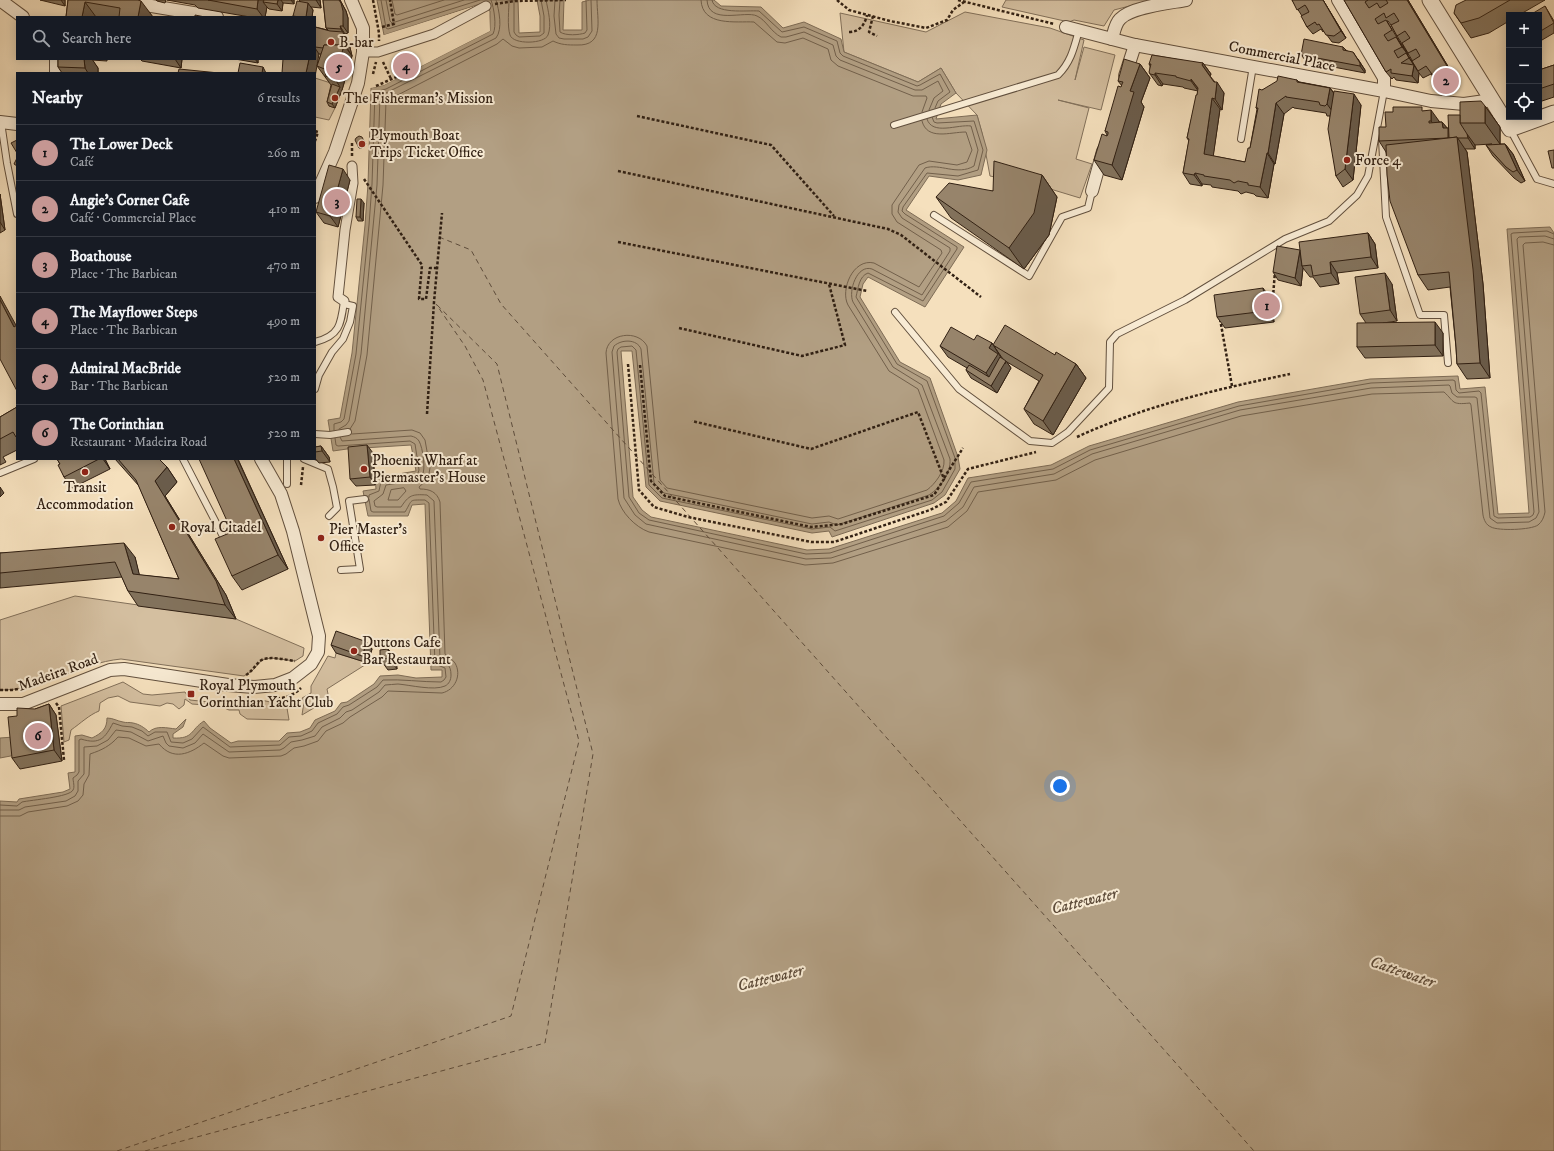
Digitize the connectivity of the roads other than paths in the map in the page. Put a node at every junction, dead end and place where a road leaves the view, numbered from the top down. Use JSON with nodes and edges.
{"nodes":[{"id":1,"x":0,"y":0,"type":"edge"},
{"id":2,"x":116,"y":0,"type":"edge"},
{"id":3,"x":351,"y":0,"type":"edge"},
{"id":4,"x":1186,"y":0,"type":"edge"},
{"id":5,"x":1338,"y":0,"type":"edge"},
{"id":6,"x":1430,"y":0,"type":"edge"},
{"id":7,"x":486,"y":6,"type":"road end"},
{"id":8,"x":23,"y":16,"type":"edge"},
{"id":9,"x":211,"y":16,"type":"edge"},
{"id":10,"x":1066,"y":27,"type":"road end"},
{"id":11,"x":1078,"y":30,"type":"junction"},
{"id":12,"x":1112,"y":39,"type":"junction"},
{"id":13,"x":1135,"y":45,"type":"junction"},
{"id":14,"x":363,"y":52,"type":"junction"},
{"id":15,"x":56,"y":60,"type":"edge"},
{"id":16,"x":1253,"y":66,"type":"junction"},
{"id":17,"x":56,"y":72,"type":"edge"},
{"id":18,"x":1122,"y":89,"type":"edge"},
{"id":19,"x":1384,"y":91,"type":"junction"},
{"id":20,"x":1492,"y":100,"type":"junction"},
{"id":21,"x":1381,"y":111,"type":"junction"},
{"id":22,"x":1554,"y":113,"type":"edge"},
{"id":23,"x":0,"y":122,"type":"edge"},
{"id":24,"x":16,"y":124,"type":"edge"},
{"id":25,"x":894,"y":125,"type":"dead end"},
{"id":26,"x":1510,"y":129,"type":"junction"},
{"id":27,"x":1241,"y":139,"type":"dead end"},
{"id":28,"x":1107,"y":140,"type":"edge"},
{"id":29,"x":352,"y":166,"type":"road end"},
{"id":30,"x":1554,"y":184,"type":"edge"},
{"id":31,"x":1092,"y":191,"type":"joint"},
{"id":32,"x":316,"y":196,"type":"edge"},
{"id":33,"x":16,"y":209,"type":"edge"},
{"id":34,"x":934,"y":215,"type":"dead end"},
{"id":35,"x":344,"y":302,"type":"junction"},
{"id":36,"x":895,"y":312,"type":"dead end"},
{"id":37,"x":316,"y":342,"type":"edge"},
{"id":38,"x":1448,"y":363,"type":"dead end"},
{"id":39,"x":316,"y":386,"type":"edge"},
{"id":40,"x":348,"y":432,"type":"dead end"},
{"id":41,"x":316,"y":434,"type":"edge"},
{"id":42,"x":32,"y":460,"type":"edge"},
{"id":43,"x":184,"y":460,"type":"edge"},
{"id":44,"x":262,"y":460,"type":"edge"},
{"id":45,"x":287,"y":460,"type":"edge"},
{"id":46,"x":304,"y":462,"type":"edge"},
{"id":47,"x":0,"y":473,"type":"edge"},
{"id":48,"x":287,"y":484,"type":"dead end"},
{"id":49,"x":365,"y":499,"type":"dead end"},
{"id":50,"x":329,"y":516,"type":"dead end"},
{"id":51,"x":227,"y":545,"type":"edge"},
{"id":52,"x":341,"y":570,"type":"dead end"},
{"id":53,"x":0,"y":704,"type":"edge"}],
"edges":[{"from":1,"to":8,"type":"street"},
{"from":2,"to":9,"type":"street"},
{"from":3,"to":14,"type":"street"},
{"from":4,"to":12,"type":"street"},
{"from":5,"to":19,"type":"street"},
{"from":6,"to":20,"type":"street"},
{"from":7,"to":14,"type":"street"},
{"from":10,"to":11,"type":"street","name":"Commercial Place"},
{"from":11,"to":12,"type":"street","name":"Commercial Place"},
{"from":11,"to":25,"type":"lane"},
{"from":12,"to":13,"type":"street","name":"Commercial Place"},
{"from":13,"to":16,"type":"street","name":"Commercial Place"},
{"from":13,"to":18,"type":"street"},
{"from":14,"to":32,"type":"street"},
{"from":15,"to":17,"type":"street"},
{"from":16,"to":19,"type":"street","name":"Commercial Place"},
{"from":16,"to":27,"type":"lane"},
{"from":19,"to":20,"type":"street","name":"Commercial Place"},
{"from":19,"to":21,"type":"lane"},
{"from":20,"to":26,"type":"street"},
{"from":21,"to":36,"type":"lane"},
{"from":21,"to":38,"type":"lane"},
{"from":22,"to":26,"type":"street"},
{"from":23,"to":24,"type":"street"},
{"from":23,"to":33,"type":"lane"},
{"from":26,"to":30,"type":"lane"},
{"from":28,"to":31,"type":"street"},
{"from":29,"to":35,"type":"street"},
{"from":31,"to":34,"type":"lane"},
{"from":35,"to":37,"type":"lane"},
{"from":35,"to":39,"type":"lane"},
{"from":40,"to":41,"type":"lane"},
{"from":42,"to":47,"type":"lane"},
{"from":43,"to":51,"type":"lane"},
{"from":44,"to":53,"type":"street","name":"Madeira Road"},
{"from":45,"to":48,"type":"lane"},
{"from":46,"to":50,"type":"lane"},
{"from":49,"to":52,"type":"lane"}]}
